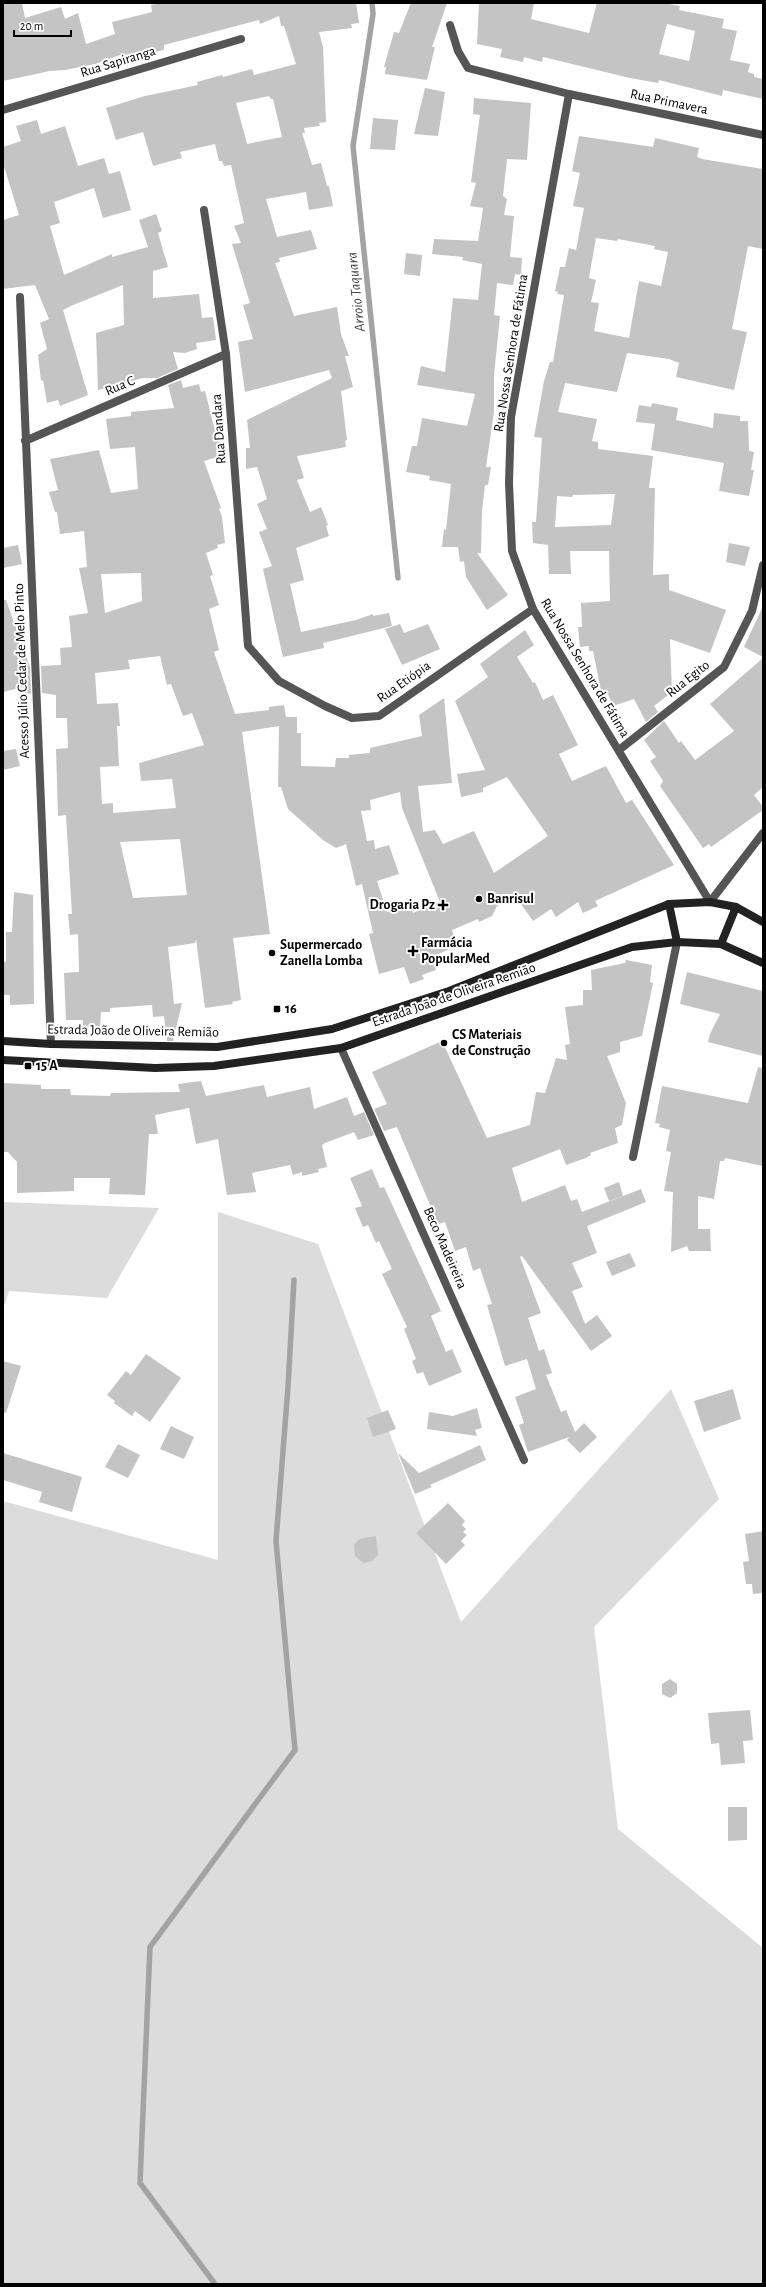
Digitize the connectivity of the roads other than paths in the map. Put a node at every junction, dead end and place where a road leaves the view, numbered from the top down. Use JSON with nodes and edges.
{"nodes":[{"id":1,"x":450,"y":25,"type":"dead end"},
{"id":2,"x":241,"y":39,"type":"dead end"},
{"id":3,"x":569,"y":94,"type":"junction"},
{"id":4,"x":3,"y":110,"type":"edge"},
{"id":5,"x":763,"y":135,"type":"edge"},
{"id":6,"x":204,"y":210,"type":"dead end"},
{"id":7,"x":20,"y":297,"type":"dead end"},
{"id":8,"x":226,"y":354,"type":"junction"},
{"id":9,"x":25,"y":441,"type":"junction"},
{"id":10,"x":763,"y":565,"type":"edge"},
{"id":11,"x":533,"y":609,"type":"junction"},
{"id":12,"x":248,"y":646,"type":"joint"},
{"id":13,"x":619,"y":750,"type":"junction"},
{"id":14,"x":763,"y":833,"type":"edge"},
{"id":15,"x":710,"y":902,"type":"junction"},
{"id":16,"x":670,"y":904,"type":"junction"},
{"id":17,"x":736,"y":906,"type":"junction"},
{"id":18,"x":763,"y":922,"type":"edge"},
{"id":19,"x":677,"y":942,"type":"junction"},
{"id":20,"x":721,"y":944,"type":"junction"},
{"id":21,"x":763,"y":963,"type":"edge"},
{"id":22,"x":3,"y":1040,"type":"edge"},
{"id":23,"x":51,"y":1044,"type":"junction"},
{"id":24,"x":341,"y":1048,"type":"junction"},
{"id":25,"x":3,"y":1060,"type":"edge"},
{"id":26,"x":633,"y":1157,"type":"dead end"},
{"id":27,"x":524,"y":1460,"type":"dead end"}],
"edges":[{"from":1,"to":3,"type":"street","name":"Rua Primavera"},
{"from":2,"to":4,"type":"street","name":"Rua Sapiranga"},
{"from":3,"to":5,"type":"street","name":"Rua Primavera"},
{"from":3,"to":11,"type":"street","name":"Rua Nossa Senhora de Fátima"},
{"from":6,"to":8,"type":"street","name":"Rua Dandara"},
{"from":7,"to":9,"type":"street","name":"Acesso Júlio Cedar de Melo Pinto"},
{"from":8,"to":9,"type":"street","name":"Rua C"},
{"from":8,"to":12,"type":"street","name":"Rua Dandara"},
{"from":9,"to":23,"type":"street","name":"Acesso Júlio Cedar de Melo Pinto"},
{"from":10,"to":13,"type":"street","name":"Rua Egito"},
{"from":11,"to":12,"type":"street","name":"Rua Etiópia"},
{"from":11,"to":13,"type":"street","name":"Rua Nossa Senhora de Fátima"},
{"from":13,"to":15,"type":"street","name":"Rua Nossa Senhora de Fátima"},
{"from":14,"to":15,"type":"street"},
{"from":15,"to":16,"type":"main road","name":"Estrada João de Oliveira Remião"},
{"from":15,"to":17,"type":"main road","name":"Estrada João de Oliveira Remião"},
{"from":16,"to":19,"type":"main road"},
{"from":16,"to":23,"type":"main road","name":"Estrada João de Oliveira Remião"},
{"from":17,"to":18,"type":"main road","name":"Estrada João de Oliveira Remião"},
{"from":17,"to":20,"type":"main road"},
{"from":19,"to":20,"type":"main road","name":"Estrada João de Oliveira Remião"},
{"from":19,"to":24,"type":"main road","name":"Estrada João de Oliveira Remião"},
{"from":19,"to":26,"type":"street"},
{"from":20,"to":21,"type":"main road","name":"Estrada João de Oliveira Remião"},
{"from":22,"to":23,"type":"main road","name":"Estrada João de Oliveira Remião"},
{"from":24,"to":25,"type":"main road","name":"Estrada João de Oliveira Remião"},
{"from":24,"to":27,"type":"street","name":"Beco Madeireira"}]}
